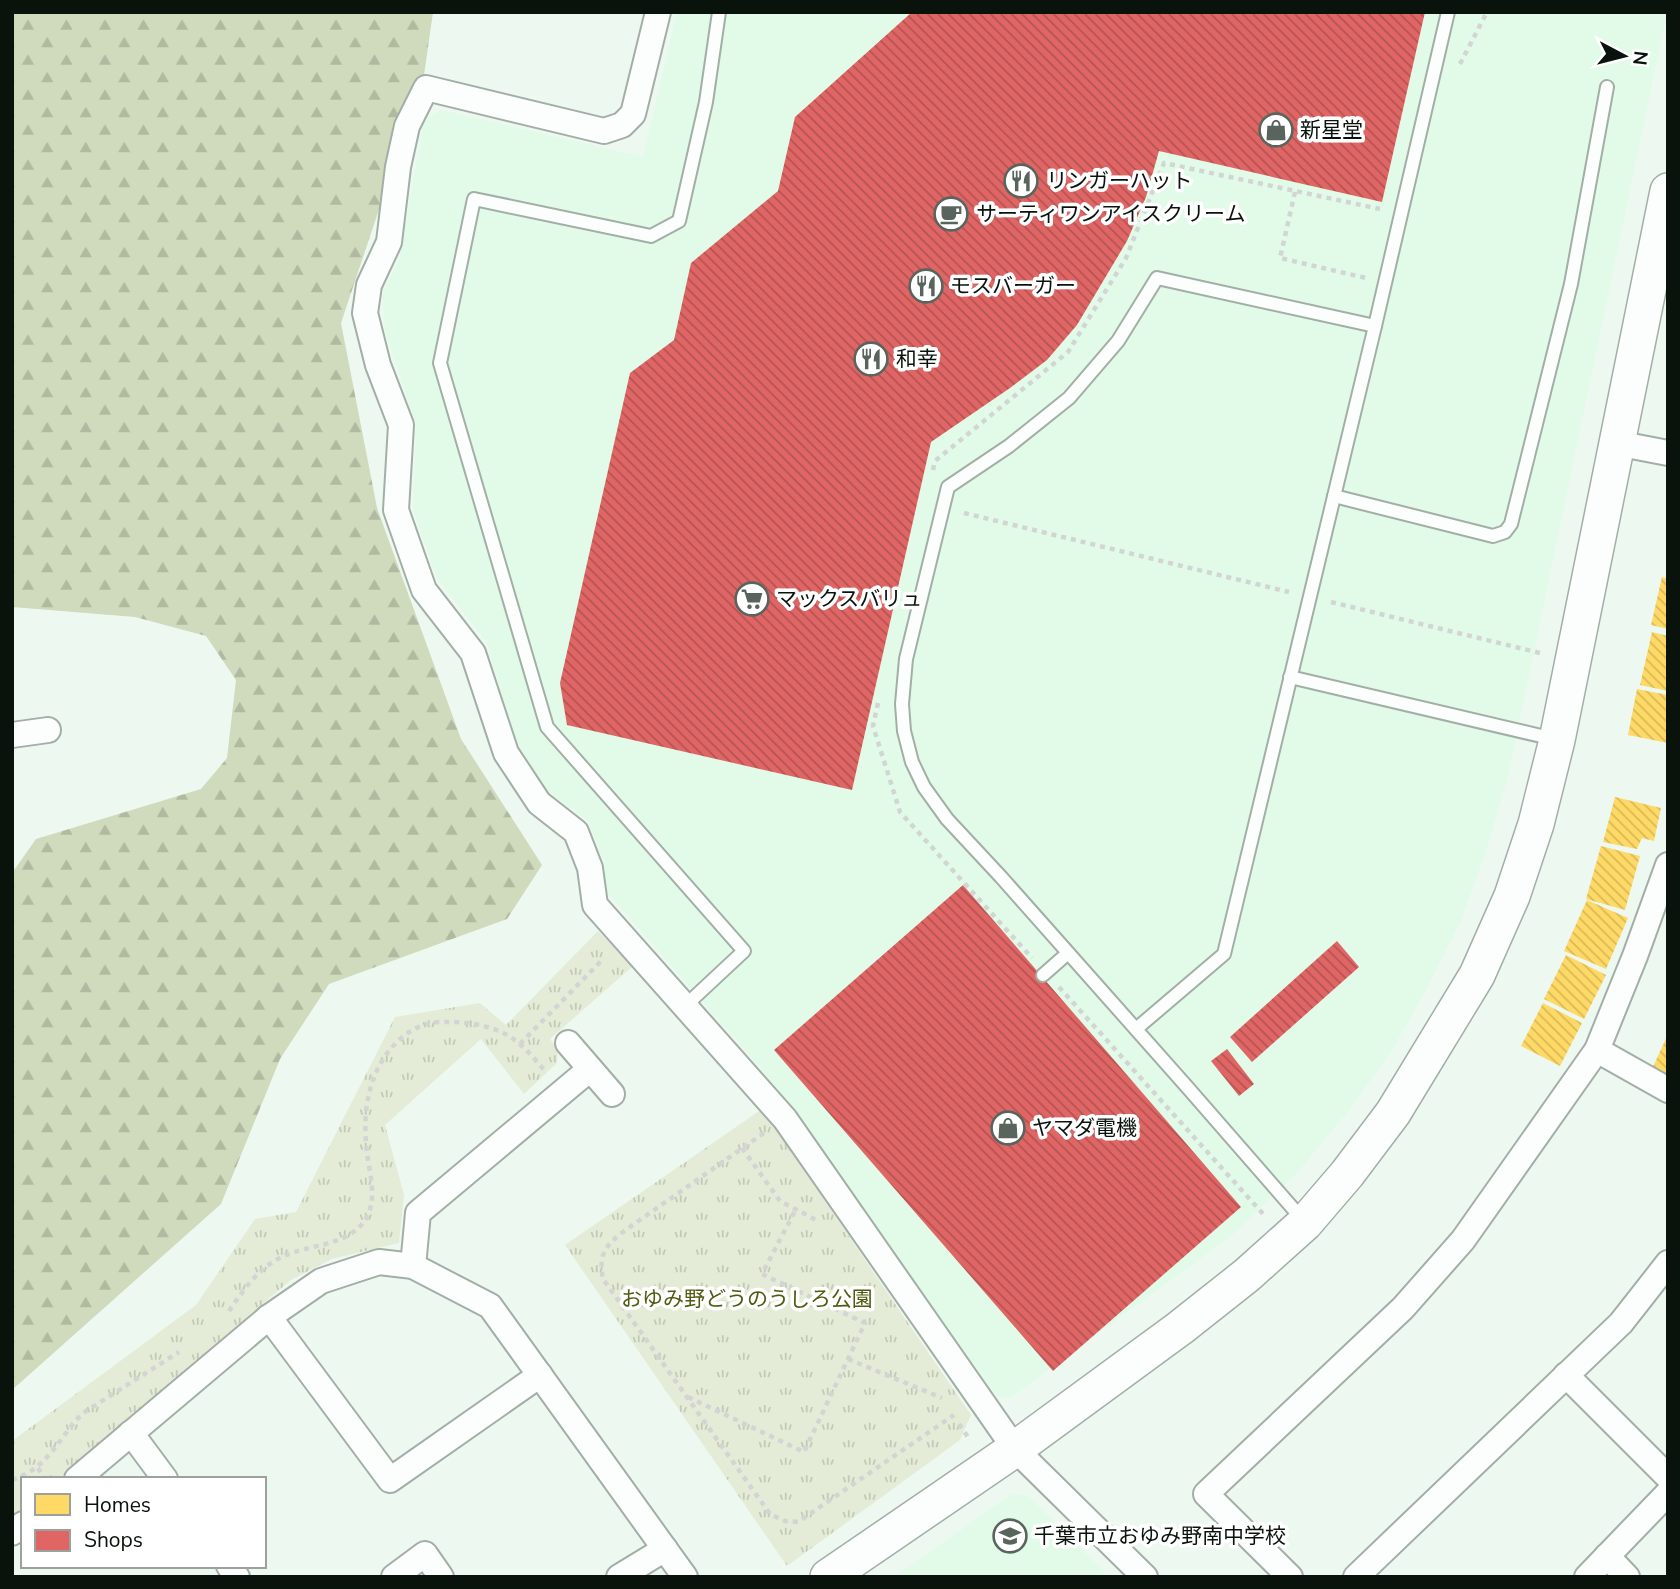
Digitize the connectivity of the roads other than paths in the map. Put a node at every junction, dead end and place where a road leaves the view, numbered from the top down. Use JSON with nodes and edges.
{"nodes":[{"id":1,"x":658,"y":12,"type":"edge"},
{"id":2,"x":719,"y":12,"type":"edge"},
{"id":3,"x":1448,"y":12,"type":"edge"},
{"id":4,"x":1607,"y":87,"type":"dead end"},
{"id":5,"x":1668,"y":191,"type":"edge"},
{"id":6,"x":1375,"y":326,"type":"junction"},
{"id":7,"x":1616,"y":443,"type":"junction"},
{"id":8,"x":1668,"y":453,"type":"edge"},
{"id":9,"x":1334,"y":496,"type":"junction"},
{"id":10,"x":1290,"y":677,"type":"junction"},
{"id":11,"x":48,"y":730,"type":"dead end"},
{"id":12,"x":12,"y":735,"type":"edge"},
{"id":13,"x":1557,"y":740,"type":"junction"},
{"id":14,"x":1668,"y":865,"type":"edge"},
{"id":15,"x":1068,"y":953,"type":"junction"},
{"id":16,"x":1044,"y":974,"type":"road end"},
{"id":17,"x":685,"y":1006,"type":"junction"},
{"id":18,"x":1136,"y":1030,"type":"junction"},
{"id":19,"x":568,"y":1043,"type":"dead end"},
{"id":20,"x":1597,"y":1050,"type":"junction"},
{"id":21,"x":590,"y":1069,"type":"junction"},
{"id":22,"x":1668,"y":1090,"type":"edge"},
{"id":23,"x":612,"y":1094,"type":"dead end"},
{"id":24,"x":1305,"y":1223,"type":"junction"},
{"id":25,"x":1668,"y":1263,"type":"edge"},
{"id":26,"x":413,"y":1266,"type":"junction"},
{"id":27,"x":269,"y":1317,"type":"junction"},
{"id":28,"x":540,"y":1375,"type":"junction"},
{"id":29,"x":1566,"y":1376,"type":"junction"},
{"id":30,"x":131,"y":1433,"type":"junction"},
{"id":31,"x":1015,"y":1449,"type":"junction"},
{"id":32,"x":79,"y":1477,"type":"edge"},
{"id":33,"x":164,"y":1477,"type":"edge"},
{"id":34,"x":1668,"y":1477,"type":"edge"},
{"id":35,"x":1668,"y":1493,"type":"edge"},
{"id":36,"x":665,"y":1549,"type":"junction"},
{"id":37,"x":1607,"y":1556,"type":"junction"},
{"id":38,"x":394,"y":1577,"type":"edge"},
{"id":39,"x":440,"y":1577,"type":"edge"},
{"id":40,"x":619,"y":1577,"type":"edge"},
{"id":41,"x":685,"y":1577,"type":"edge"},
{"id":42,"x":828,"y":1577,"type":"edge"},
{"id":43,"x":1145,"y":1577,"type":"edge"},
{"id":44,"x":1290,"y":1577,"type":"edge"},
{"id":45,"x":1356,"y":1577,"type":"edge"},
{"id":46,"x":1587,"y":1577,"type":"edge"},
{"id":47,"x":1627,"y":1577,"type":"edge"}],
"edges":[{"from":1,"to":17,"type":"street"},
{"from":2,"to":17,"type":"lane"},
{"from":3,"to":6,"type":"lane"},
{"from":4,"to":9,"type":"lane"},
{"from":5,"to":7,"type":"street"},
{"from":6,"to":9,"type":"lane"},
{"from":6,"to":15,"type":"lane"},
{"from":7,"to":8,"type":"street"},
{"from":7,"to":13,"type":"street"},
{"from":9,"to":10,"type":"lane"},
{"from":10,"to":13,"type":"lane"},
{"from":10,"to":18,"type":"lane"},
{"from":11,"to":12,"type":"street"},
{"from":13,"to":24,"type":"street"},
{"from":14,"to":20,"type":"street"},
{"from":15,"to":16,"type":"lane"},
{"from":15,"to":18,"type":"lane"},
{"from":17,"to":31,"type":"street"},
{"from":18,"to":24,"type":"lane"},
{"from":19,"to":21,"type":"street"},
{"from":20,"to":22,"type":"street"},
{"from":20,"to":44,"type":"street"},
{"from":21,"to":23,"type":"street"},
{"from":21,"to":26,"type":"street"},
{"from":24,"to":31,"type":"street"},
{"from":25,"to":29,"type":"street"},
{"from":26,"to":27,"type":"street"},
{"from":26,"to":28,"type":"street"},
{"from":27,"to":28,"type":"street"},
{"from":27,"to":30,"type":"street"},
{"from":28,"to":36,"type":"street"},
{"from":29,"to":34,"type":"street"},
{"from":29,"to":45,"type":"street"},
{"from":30,"to":32,"type":"street"},
{"from":30,"to":33,"type":"street"},
{"from":31,"to":42,"type":"street"},
{"from":31,"to":43,"type":"street"},
{"from":35,"to":37,"type":"street"},
{"from":36,"to":40,"type":"street"},
{"from":36,"to":41,"type":"street"},
{"from":37,"to":46,"type":"street"},
{"from":37,"to":47,"type":"street"},
{"from":38,"to":39,"type":"street"}]}
